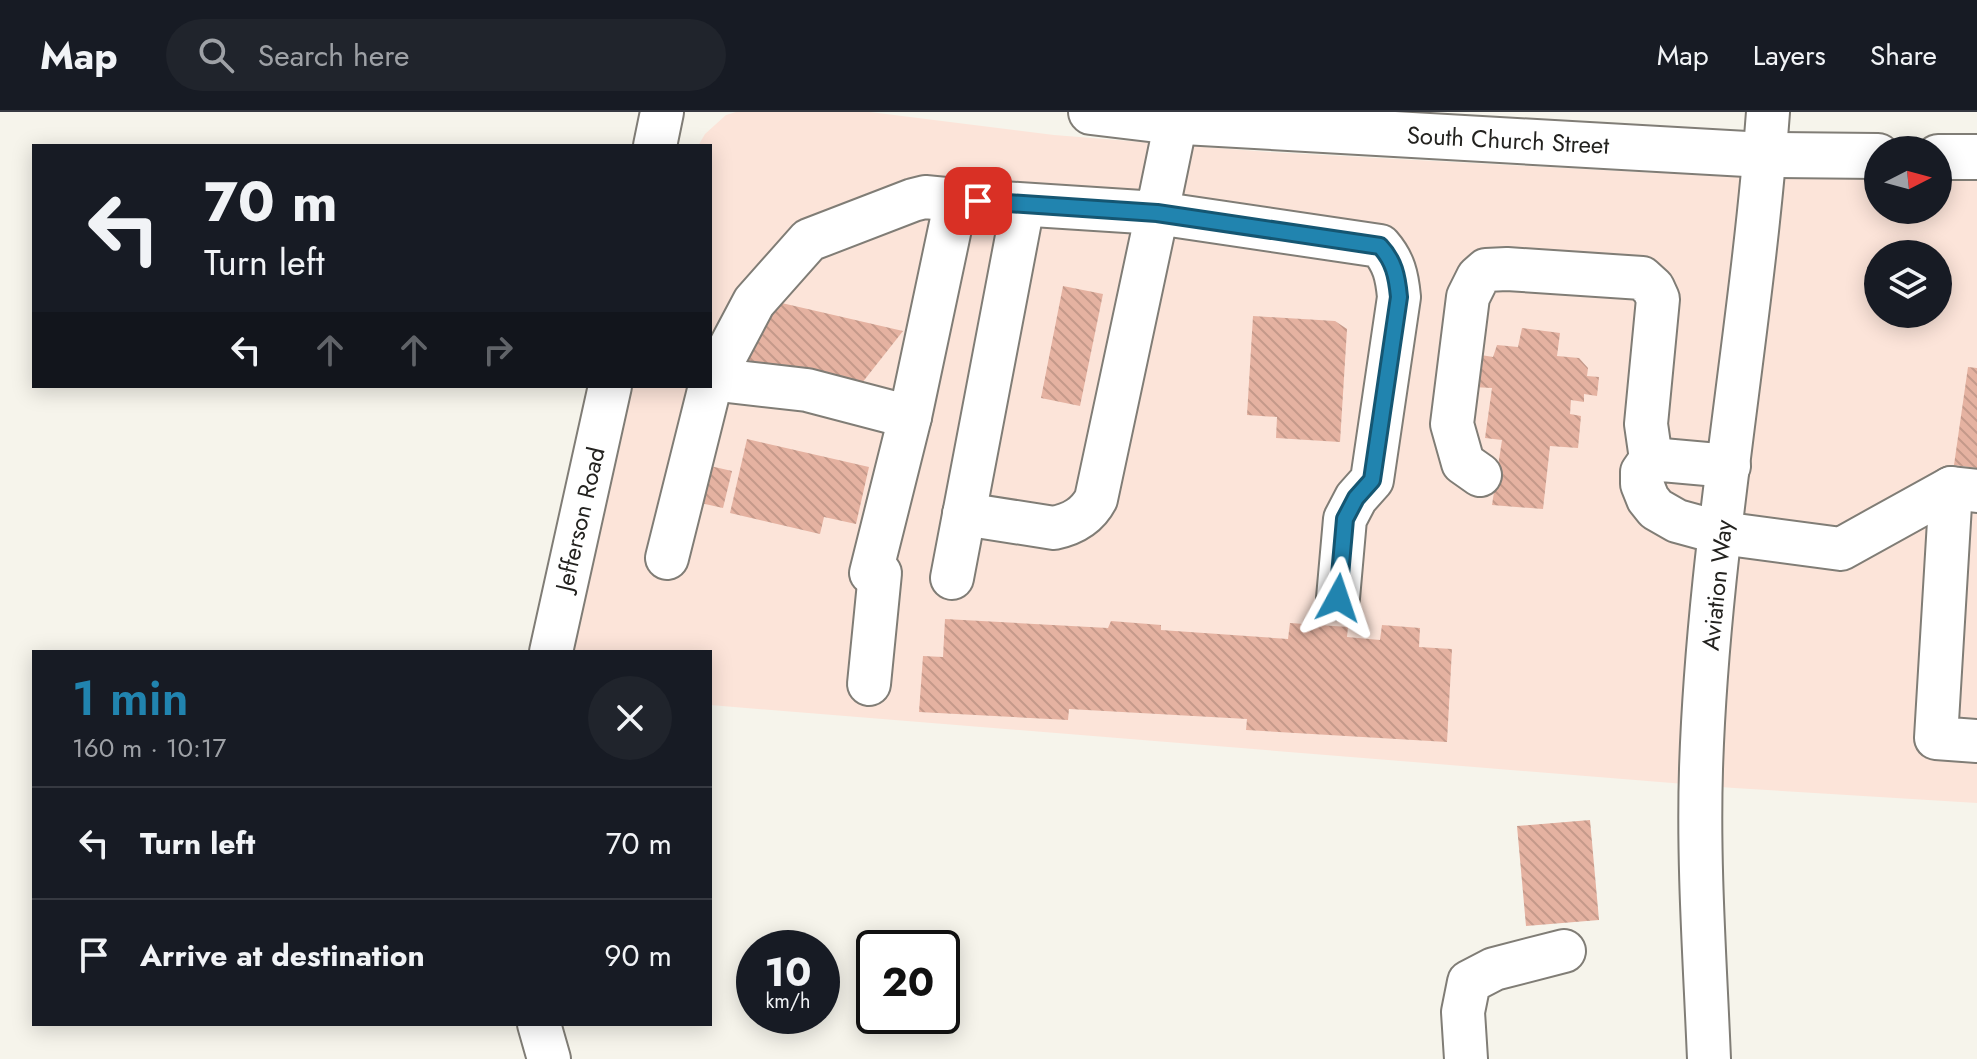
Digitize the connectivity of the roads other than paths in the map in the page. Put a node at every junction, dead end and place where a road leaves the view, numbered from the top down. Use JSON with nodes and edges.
{"nodes":[{"id":1,"x":662,"y":112,"type":"edge"},
{"id":2,"x":1091,"y":112,"type":"edge"},
{"id":3,"x":1768,"y":112,"type":"edge"},
{"id":4,"x":1176,"y":121,"type":"junction"},
{"id":5,"x":655,"y":144,"type":"edge"},
{"id":6,"x":1764,"y":155,"type":"junction"},
{"id":7,"x":1864,"y":156,"type":"edge"},
{"id":8,"x":1952,"y":157,"type":"edge"},
{"id":9,"x":1977,"y":157,"type":"edge"},
{"id":10,"x":956,"y":200,"type":"junction"},
{"id":11,"x":1023,"y":205,"type":"junction"},
{"id":12,"x":1157,"y":213,"type":"junction"},
{"id":13,"x":712,"y":378,"type":"edge"},
{"id":14,"x":712,"y":382,"type":"edge"},
{"id":15,"x":610,"y":388,"type":"edge"},
{"id":16,"x":709,"y":388,"type":"edge"},
{"id":17,"x":910,"y":417,"type":"junction"},
{"id":18,"x":1651,"y":459,"type":"junction"},
{"id":19,"x":1729,"y":466,"type":"junction"},
{"id":20,"x":1480,"y":475,"type":"dead end"},
{"id":21,"x":1964,"y":490,"type":"edge"},
{"id":22,"x":964,"y":514,"type":"junction"},
{"id":23,"x":1721,"y":533,"type":"junction"},
{"id":24,"x":667,"y":558,"type":"dead end"},
{"id":25,"x":952,"y":578,"type":"dead end"},
{"id":26,"x":1338,"y":598,"type":"dead end"},
{"id":27,"x":551,"y":650,"type":"edge"},
{"id":28,"x":869,"y":684,"type":"dead end"},
{"id":29,"x":1977,"y":741,"type":"edge"},
{"id":30,"x":1564,"y":951,"type":"dead end"},
{"id":31,"x":540,"y":1026,"type":"edge"},
{"id":32,"x":549,"y":1059,"type":"edge"},
{"id":33,"x":1466,"y":1059,"type":"edge"},
{"id":34,"x":1709,"y":1059,"type":"edge"}],
"edges":[{"from":1,"to":5,"type":"street"},
{"from":2,"to":4,"type":"main road","name":"South Church Street"},
{"from":3,"to":6,"type":"street","name":"Aviation Way"},
{"from":4,"to":6,"type":"main road","name":"South Church Street"},
{"from":4,"to":12,"type":"street"},
{"from":6,"to":7,"type":"main road","name":"South Church Street"},
{"from":6,"to":19,"type":"street","name":"Aviation Way"},
{"from":8,"to":9,"type":"main road"},
{"from":10,"to":11,"type":"street"},
{"from":10,"to":13,"type":"street"},
{"from":10,"to":17,"type":"street"},
{"from":11,"to":12,"type":"street"},
{"from":11,"to":22,"type":"street"},
{"from":12,"to":22,"type":"street"},
{"from":12,"to":26,"type":"street"},
{"from":14,"to":17,"type":"street"},
{"from":15,"to":27,"type":"street","name":"Jefferson Road"},
{"from":16,"to":24,"type":"street"},
{"from":17,"to":28,"type":"street"},
{"from":18,"to":19,"type":"street"},
{"from":18,"to":20,"type":"street"},
{"from":18,"to":23,"type":"street"},
{"from":19,"to":23,"type":"street","name":"Aviation Way"},
{"from":21,"to":23,"type":"street"},
{"from":21,"to":29,"type":"street"},
{"from":22,"to":25,"type":"street"},
{"from":23,"to":34,"type":"street","name":"Aviation Way"},
{"from":30,"to":33,"type":"street"},
{"from":31,"to":32,"type":"street"}]}
